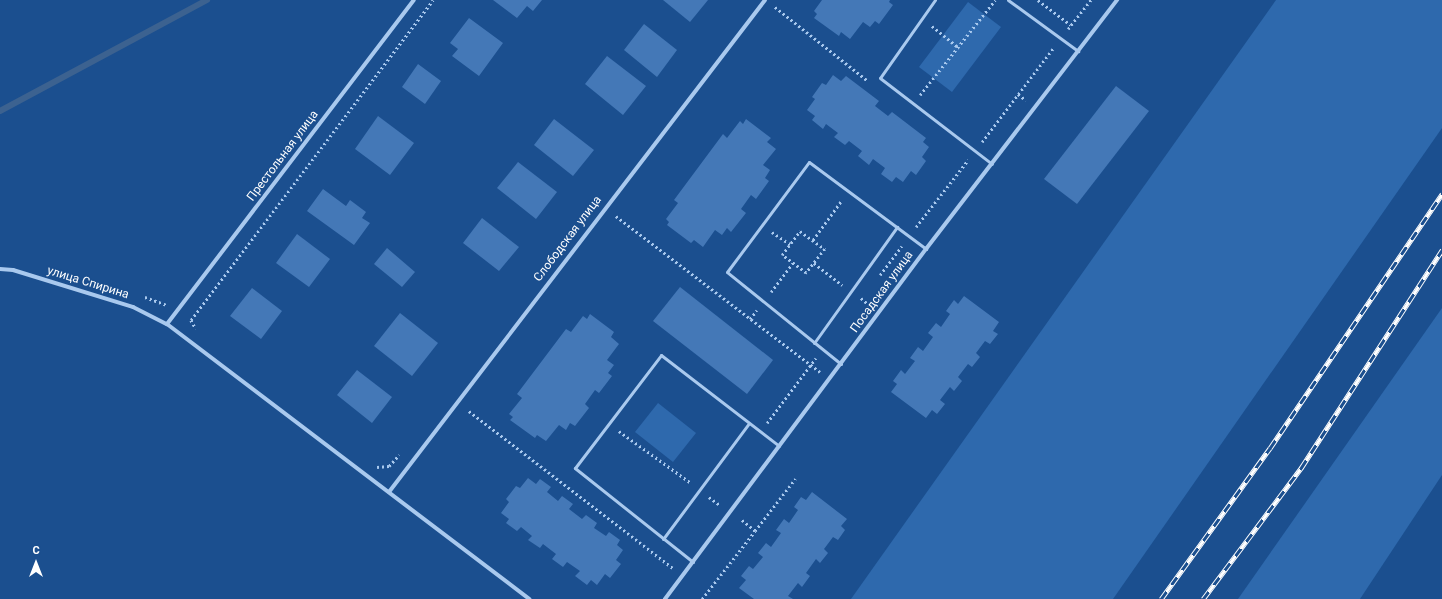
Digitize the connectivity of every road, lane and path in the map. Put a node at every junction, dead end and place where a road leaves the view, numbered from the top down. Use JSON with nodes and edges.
{"nodes":[{"id":1,"x":414,"y":0,"type":"edge"},
{"id":2,"x":434,"y":0,"type":"edge"},
{"id":3,"x":765,"y":0,"type":"edge"},
{"id":4,"x":935,"y":0,"type":"edge"},
{"id":5,"x":996,"y":0,"type":"edge"},
{"id":6,"x":1008,"y":0,"type":"edge"},
{"id":7,"x":1038,"y":0,"type":"edge"},
{"id":8,"x":1117,"y":0,"type":"edge"},
{"id":9,"x":776,"y":3,"type":"dead end"},
{"id":10,"x":769,"y":13,"type":"dead end"},
{"id":11,"x":922,"y":19,"type":"junction"},
{"id":12,"x":1071,"y":25,"type":"dead end"},
{"id":13,"x":959,"y":48,"type":"junction"},
{"id":14,"x":1078,"y":51,"type":"junction"},
{"id":15,"x":934,"y":79,"type":"dead end"},
{"id":16,"x":992,"y":164,"type":"junction"},
{"id":17,"x":849,"y":191,"type":"junction"},
{"id":18,"x":604,"y":208,"type":"junction"},
{"id":19,"x":620,"y":210,"type":"dead end"},
{"id":20,"x":616,"y":216,"type":"junction"},
{"id":21,"x":611,"y":222,"type":"dead end"},
{"id":22,"x":762,"y":225,"type":"junction"},
{"id":23,"x":897,"y":227,"type":"junction"},
{"id":24,"x":813,"y":240,"type":"junction"},
{"id":25,"x":790,"y":244,"type":"junction"},
{"id":26,"x":926,"y":249,"type":"junction"},
{"id":27,"x":793,"y":263,"type":"junction"},
{"id":28,"x":0,"y":269,"type":"edge"},
{"id":29,"x":137,"y":295,"type":"dead end"},
{"id":30,"x":764,"y":302,"type":"junction"},
{"id":31,"x":178,"y":309,"type":"junction"},
{"id":32,"x":191,"y":320,"type":"junction"},
{"id":33,"x":167,"y":324,"type":"junction"},
{"id":34,"x":197,"y":331,"type":"dead end"},
{"id":35,"x":814,"y":343,"type":"junction"},
{"id":36,"x":841,"y":364,"type":"junction"},
{"id":37,"x":830,"y":380,"type":"junction"},
{"id":38,"x":474,"y":405,"type":"dead end"},
{"id":39,"x":469,"y":412,"type":"junction"},
{"id":40,"x":464,"y":417,"type":"dead end"},
{"id":41,"x":749,"y":423,"type":"junction"},
{"id":42,"x":779,"y":446,"type":"junction"},
{"id":43,"x":415,"y":457,"type":"junction"},
{"id":44,"x":374,"y":468,"type":"dead end"},
{"id":45,"x":795,"y":478,"type":"dead end"},
{"id":46,"x":388,"y":492,"type":"junction"},
{"id":47,"x":755,"y":531,"type":"dead end"},
{"id":48,"x":663,"y":539,"type":"junction"},
{"id":49,"x":693,"y":562,"type":"junction"},
{"id":50,"x":683,"y":576,"type":"junction"},
{"id":51,"x":529,"y":599,"type":"edge"},
{"id":52,"x":665,"y":599,"type":"edge"}],
"edges":[{"from":1,"to":31,"type":"street","name":"Престольная улица"},
{"from":2,"to":32,"type":"path"},
{"from":3,"to":18,"type":"street","name":"Слободская улица"},
{"from":4,"to":11,"type":"lane"},
{"from":5,"to":13,"type":"path"},
{"from":6,"to":14,"type":"lane"},
{"from":7,"to":12,"type":"path"},
{"from":8,"to":14,"type":"street","name":"Посадская улица"},
{"from":9,"to":10,"type":"path"},
{"from":11,"to":13,"type":"path"},
{"from":11,"to":16,"type":"lane"},
{"from":13,"to":15,"type":"path"},
{"from":14,"to":16,"type":"street","name":"Посадская улица"},
{"from":16,"to":26,"type":"street","name":"Посадская улица"},
{"from":17,"to":22,"type":"lane"},
{"from":17,"to":23,"type":"lane"},
{"from":17,"to":24,"type":"path"},
{"from":18,"to":20,"type":"path"},
{"from":18,"to":43,"type":"street","name":"Слободская улица"},
{"from":19,"to":20,"type":"path"},
{"from":20,"to":21,"type":"path"},
{"from":20,"to":37,"type":"path"},
{"from":22,"to":25,"type":"path"},
{"from":22,"to":30,"type":"lane"},
{"from":23,"to":26,"type":"lane"},
{"from":23,"to":35,"type":"lane"},
{"from":24,"to":25,"type":"path"},
{"from":24,"to":27,"type":"path"},
{"from":25,"to":27,"type":"path"},
{"from":26,"to":36,"type":"street","name":"Посадская улица"},
{"from":27,"to":30,"type":"path"},
{"from":28,"to":33,"type":"street","name":"улица Спирина"},
{"from":29,"to":31,"type":"path"},
{"from":30,"to":35,"type":"lane"},
{"from":31,"to":32,"type":"path"},
{"from":31,"to":33,"type":"street","name":"Престольная улица"},
{"from":32,"to":34,"type":"path"},
{"from":33,"to":46,"type":"street","name":"улица Спирина"},
{"from":35,"to":36,"type":"lane"},
{"from":36,"to":37,"type":"street","name":"Посадская улица"},
{"from":37,"to":42,"type":"street","name":"Посадская улица"},
{"from":38,"to":39,"type":"path"},
{"from":39,"to":40,"type":"path"},
{"from":39,"to":50,"type":"path"},
{"from":41,"to":42,"type":"lane"},
{"from":41,"to":48,"type":"lane"},
{"from":41,"to":48,"type":"lane"},
{"from":42,"to":49,"type":"street","name":"Посадская улица"},
{"from":43,"to":44,"type":"path"},
{"from":43,"to":46,"type":"street","name":"Слободская улица"},
{"from":45,"to":47,"type":"path"},
{"from":46,"to":51,"type":"street","name":"улица Спирина"},
{"from":48,"to":49,"type":"lane"},
{"from":49,"to":50,"type":"street","name":"Посадская улица"},
{"from":50,"to":52,"type":"street","name":"Посадская улица"}]}
